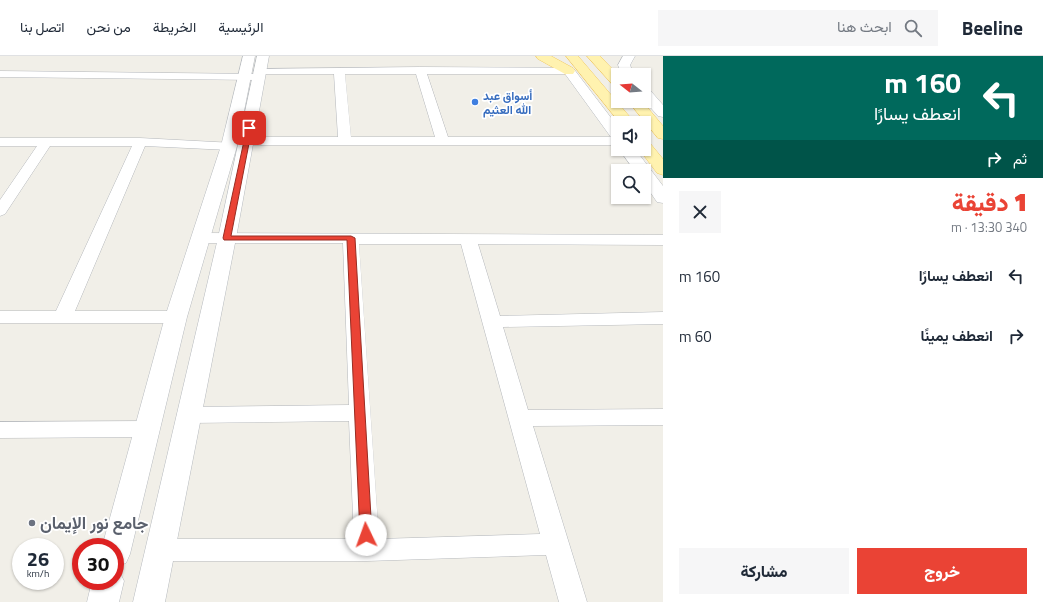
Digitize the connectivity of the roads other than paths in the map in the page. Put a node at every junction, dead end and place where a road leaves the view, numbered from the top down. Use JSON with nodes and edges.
{"nodes":[{"id":1,"x":542,"y":56,"type":"edge"},
{"id":2,"x":572,"y":56,"type":"edge"},
{"id":3,"x":593,"y":56,"type":"edge"},
{"id":4,"x":628,"y":56,"type":"edge"},
{"id":5,"x":255,"y":67,"type":"edge"},
{"id":6,"x":624,"y":68,"type":"edge"},
{"id":7,"x":420,"y":70,"type":"junction"},
{"id":8,"x":339,"y":71,"type":"junction"},
{"id":9,"x":569,"y":71,"type":"junction"},
{"id":10,"x":0,"y":74,"type":"edge"},
{"id":11,"x":611,"y":75,"type":"edge"},
{"id":12,"x":651,"y":100,"type":"edge"},
{"id":13,"x":641,"y":108,"type":"edge"},
{"id":14,"x":663,"y":113,"type":"edge"},
{"id":15,"x":622,"y":116,"type":"edge"},
{"id":16,"x":611,"y":128,"type":"edge"},
{"id":17,"x":663,"y":134,"type":"edge"},
{"id":18,"x":345,"y":141,"type":"junction"},
{"id":19,"x":443,"y":141,"type":"junction"},
{"id":20,"x":611,"y":141,"type":"edge"},
{"id":21,"x":0,"y":142,"type":"edge"},
{"id":22,"x":46,"y":142,"type":"junction"},
{"id":23,"x":140,"y":142,"type":"junction"},
{"id":24,"x":237,"y":143,"type":"junction"},
{"id":25,"x":651,"y":154,"type":"edge"},
{"id":26,"x":663,"y":170,"type":"edge"},
{"id":27,"x":651,"y":182,"type":"edge"},
{"id":28,"x":0,"y":188,"type":"edge"},
{"id":29,"x":16,"y":188,"type":"junction"},
{"id":30,"x":663,"y":198,"type":"edge"},
{"id":31,"x":0,"y":211,"type":"edge"},
{"id":32,"x":201,"y":238,"type":"junction"},
{"id":33,"x":227,"y":238,"type":"junction"},
{"id":34,"x":351,"y":238,"type":"junction"},
{"id":35,"x":468,"y":239,"type":"junction"},
{"id":36,"x":663,"y":240,"type":"edge"},
{"id":37,"x":0,"y":317,"type":"edge"},
{"id":38,"x":63,"y":317,"type":"junction"},
{"id":39,"x":176,"y":317,"type":"junction"},
{"id":40,"x":663,"y":318,"type":"edge"},
{"id":41,"x":492,"y":322,"type":"junction"},
{"id":42,"x":360,"y":413,"type":"junction"},
{"id":43,"x":188,"y":415,"type":"junction"},
{"id":44,"x":663,"y":417,"type":"edge"},
{"id":45,"x":520,"y":418,"type":"junction"},
{"id":46,"x":148,"y":429,"type":"junction"},
{"id":47,"x":0,"y":430,"type":"edge"},
{"id":48,"x":119,"y":538,"type":"edge"},
{"id":49,"x":556,"y":544,"type":"junction"},
{"id":50,"x":160,"y":550,"type":"junction"},
{"id":51,"x":366,"y":550,"type":"junction"},
{"id":52,"x":106,"y":590,"type":"edge"},
{"id":53,"x":103,"y":602,"type":"edge"},
{"id":54,"x":149,"y":602,"type":"edge"},
{"id":55,"x":573,"y":602,"type":"edge"}],
"edges":[{"from":1,"to":9,"type":"main road"},
{"from":2,"to":15,"type":"main road"},
{"from":3,"to":11,"type":"main road"},
{"from":4,"to":6,"type":"street"},
{"from":5,"to":8,"type":"street"},
{"from":5,"to":10,"type":"street"},
{"from":5,"to":24,"type":"street"},
{"from":7,"to":8,"type":"street"},
{"from":7,"to":9,"type":"street"},
{"from":7,"to":19,"type":"street"},
{"from":8,"to":18,"type":"street"},
{"from":9,"to":16,"type":"street"},
{"from":12,"to":14,"type":"street"},
{"from":13,"to":17,"type":"main road"},
{"from":18,"to":19,"type":"street"},
{"from":18,"to":24,"type":"street"},
{"from":19,"to":20,"type":"street"},
{"from":21,"to":22,"type":"street"},
{"from":22,"to":23,"type":"street"},
{"from":22,"to":29,"type":"street"},
{"from":23,"to":24,"type":"street"},
{"from":23,"to":38,"type":"street"},
{"from":24,"to":32,"type":"street"},
{"from":24,"to":33,"type":"street"},
{"from":25,"to":26,"type":"main road"},
{"from":27,"to":30,"type":"street"},
{"from":28,"to":29,"type":"street"},
{"from":29,"to":31,"type":"street"},
{"from":32,"to":33,"type":"street"},
{"from":32,"to":39,"type":"street"},
{"from":33,"to":34,"type":"street"},
{"from":33,"to":43,"type":"street"},
{"from":34,"to":35,"type":"street"},
{"from":34,"to":42,"type":"street"},
{"from":35,"to":36,"type":"street"},
{"from":35,"to":41,"type":"street"},
{"from":37,"to":38,"type":"street"},
{"from":38,"to":39,"type":"street"},
{"from":39,"to":46,"type":"street"},
{"from":40,"to":41,"type":"street"},
{"from":41,"to":45,"type":"street"},
{"from":42,"to":43,"type":"street"},
{"from":42,"to":51,"type":"street"},
{"from":43,"to":50,"type":"street"},
{"from":44,"to":45,"type":"street"},
{"from":45,"to":49,"type":"street"},
{"from":46,"to":47,"type":"street"},
{"from":46,"to":48,"type":"street"},
{"from":49,"to":51,"type":"street"},
{"from":49,"to":55,"type":"street"},
{"from":50,"to":51,"type":"street"},
{"from":50,"to":54,"type":"street"},
{"from":52,"to":53,"type":"street"}]}
